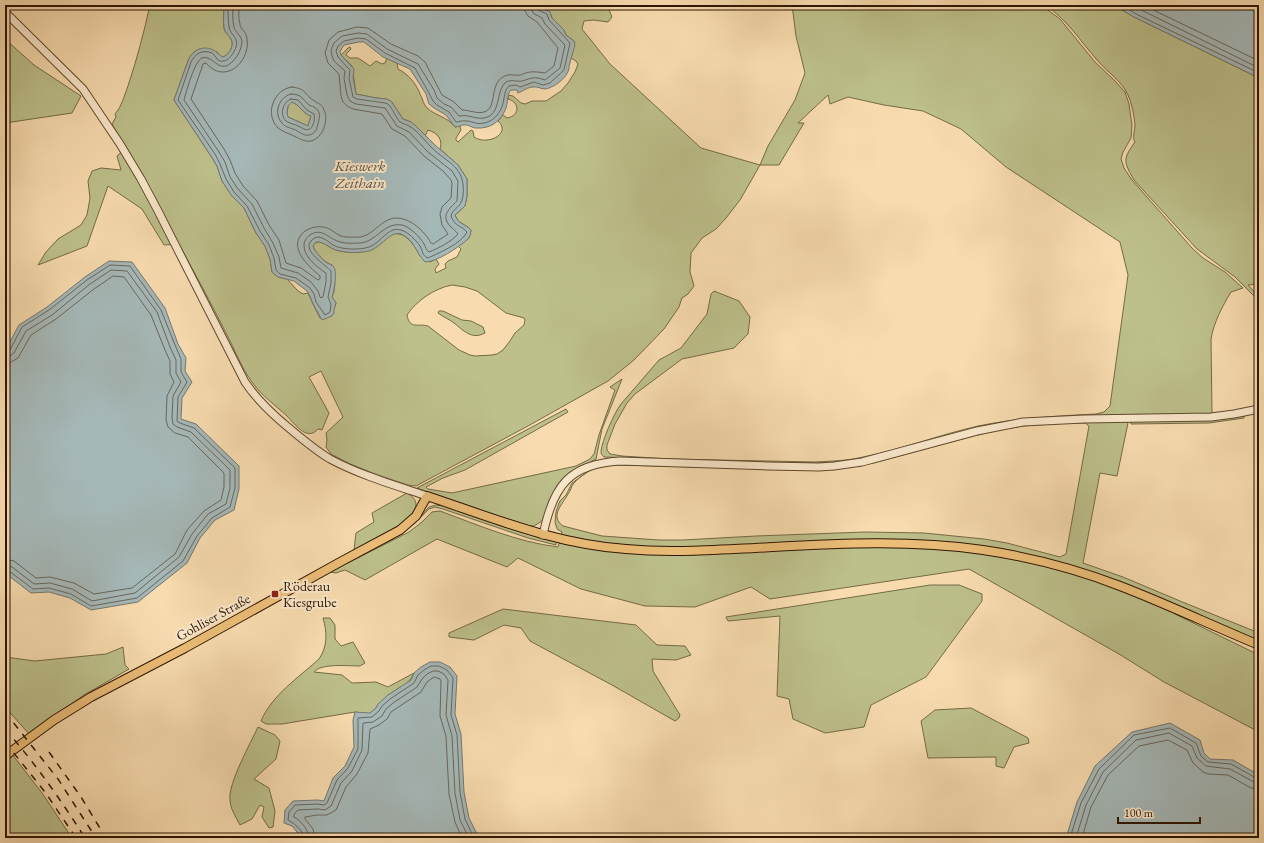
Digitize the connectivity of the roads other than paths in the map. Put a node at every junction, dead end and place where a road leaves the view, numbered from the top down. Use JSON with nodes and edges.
{"nodes":[{"id":1,"x":5,"y":12,"type":"edge"},
{"id":2,"x":1259,"y":409,"type":"edge"},
{"id":3,"x":427,"y":496,"type":"junction"},
{"id":4,"x":543,"y":535,"type":"junction"},
{"id":5,"x":1259,"y":645,"type":"edge"},
{"id":6,"x":5,"y":756,"type":"edge"}],
"edges":[{"from":1,"to":3,"type":"street"},
{"from":2,"to":4,"type":"street"},
{"from":3,"to":4,"type":"main road"},
{"from":3,"to":6,"type":"main road","name":"Gohliser Straße"},
{"from":4,"to":5,"type":"main road"}]}
